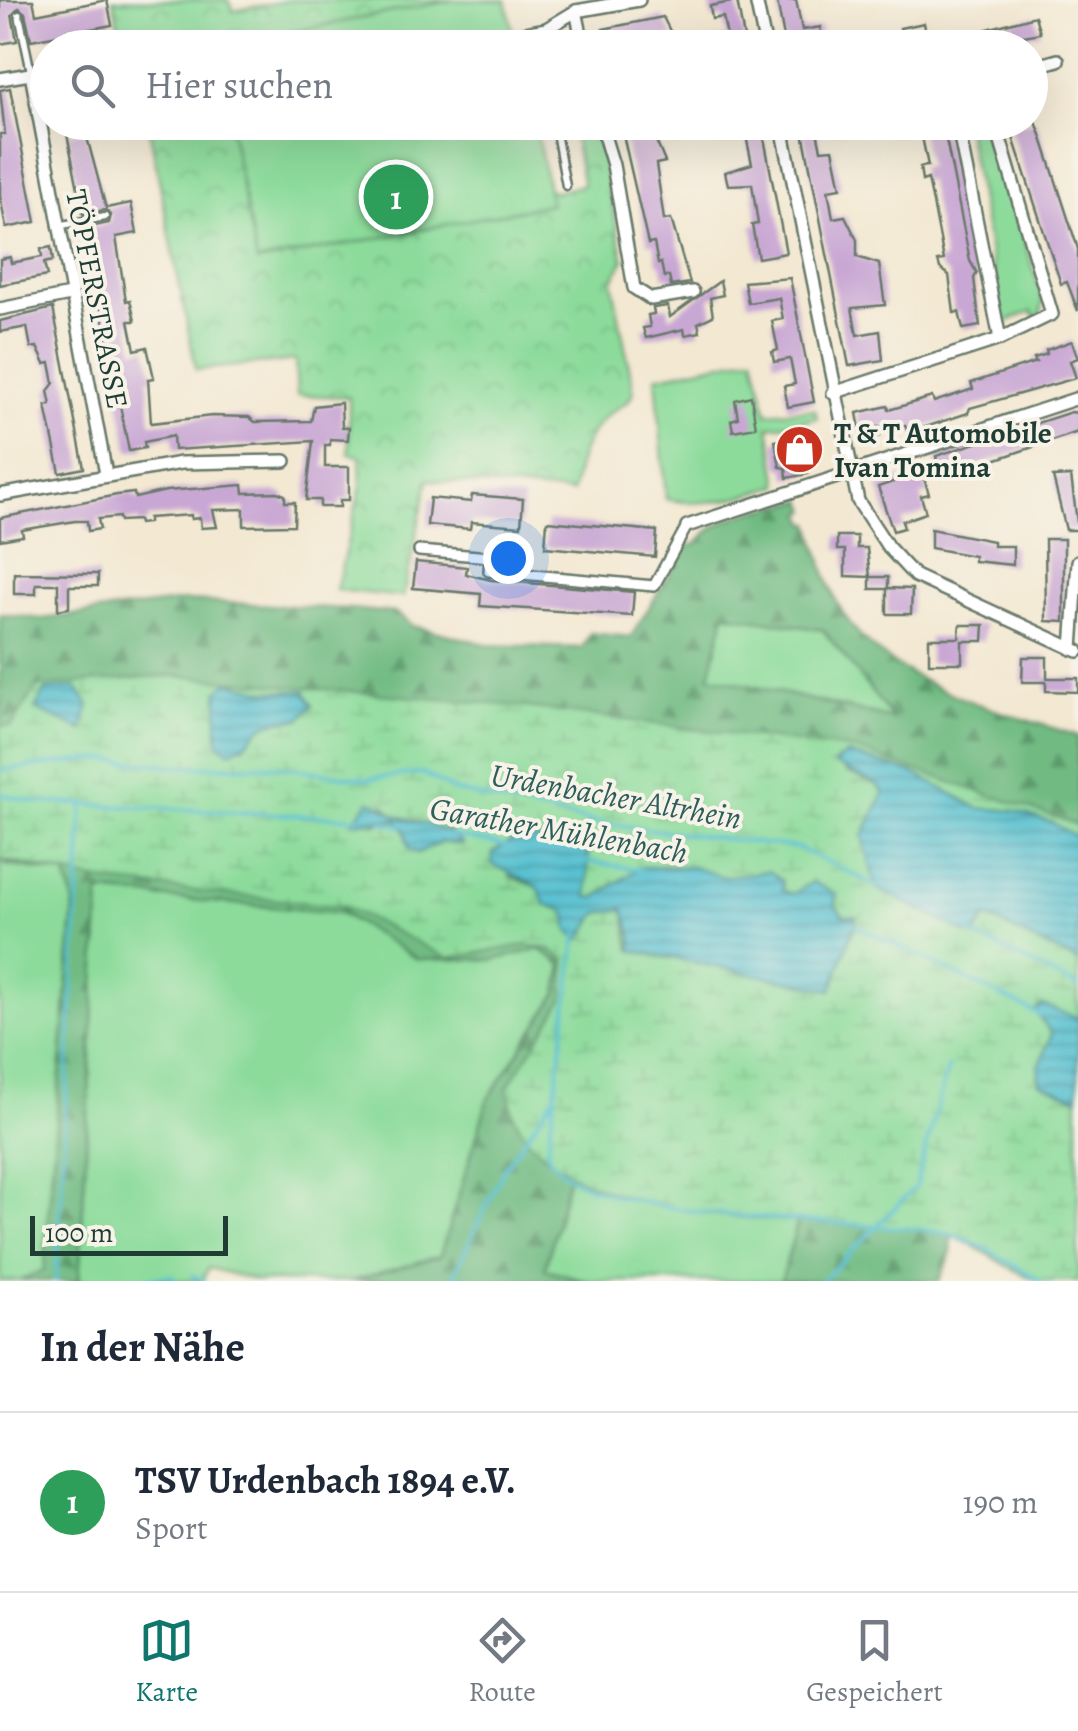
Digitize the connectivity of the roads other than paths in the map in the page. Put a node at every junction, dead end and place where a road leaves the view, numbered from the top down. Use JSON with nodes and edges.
{"nodes":[{"id":1,"x":639,"y":0,"type":"edge"},
{"id":2,"x":756,"y":0,"type":"edge"},
{"id":3,"x":576,"y":11,"type":"junction"},
{"id":4,"x":19,"y":15,"type":"dead end"},
{"id":5,"x":541,"y":30,"type":"edge"},
{"id":6,"x":580,"y":30,"type":"edge"},
{"id":7,"x":762,"y":30,"type":"edge"},
{"id":8,"x":1058,"y":60,"type":"dead end"},
{"id":9,"x":1048,"y":63,"type":"edge"},
{"id":10,"x":30,"y":69,"type":"edge"},
{"id":11,"x":30,"y":74,"type":"edge"},
{"id":12,"x":0,"y":80,"type":"edge"},
{"id":13,"x":42,"y":140,"type":"edge"},
{"id":14,"x":557,"y":140,"type":"edge"},
{"id":15,"x":605,"y":140,"type":"edge"},
{"id":16,"x":784,"y":140,"type":"edge"},
{"id":17,"x":961,"y":140,"type":"edge"},
{"id":18,"x":1000,"y":140,"type":"edge"},
{"id":19,"x":566,"y":186,"type":"dead end"},
{"id":20,"x":105,"y":217,"type":"dead end"},
{"id":21,"x":57,"y":226,"type":"junction"},
{"id":22,"x":692,"y":292,"type":"dead end"},
{"id":23,"x":70,"y":295,"type":"junction"},
{"id":24,"x":0,"y":309,"type":"edge"},
{"id":25,"x":1000,"y":339,"type":"junction"},
{"id":26,"x":832,"y":393,"type":"junction"},
{"id":27,"x":1078,"y":398,"type":"edge"},
{"id":28,"x":286,"y":461,"type":"dead end"},
{"id":29,"x":106,"y":474,"type":"junction"},
{"id":30,"x":850,"y":475,"type":"junction"},
{"id":31,"x":0,"y":495,"type":"edge"},
{"id":32,"x":687,"y":526,"type":"joint"},
{"id":33,"x":419,"y":551,"type":"dead end"},
{"id":34,"x":1078,"y":561,"type":"edge"},
{"id":35,"x":1075,"y":650,"type":"edge"}],
"edges":[{"from":1,"to":3,"type":"street"},
{"from":2,"to":7,"type":"street"},
{"from":3,"to":5,"type":"street"},
{"from":3,"to":6,"type":"street"},
{"from":4,"to":10,"type":"lane"},
{"from":8,"to":9,"type":"street"},
{"from":11,"to":12,"type":"street"},
{"from":13,"to":21,"type":"street","name":"TÖPFERSTRASSE"},
{"from":14,"to":19,"type":"lane"},
{"from":15,"to":22,"type":"street"},
{"from":16,"to":26,"type":"street"},
{"from":17,"to":25,"type":"street"},
{"from":18,"to":25,"type":"street"},
{"from":20,"to":21,"type":"lane"},
{"from":21,"to":23,"type":"street","name":"TÖPFERSTRASSE"},
{"from":23,"to":24,"type":"street"},
{"from":23,"to":29,"type":"street","name":"TÖPFERSTRASSE"},
{"from":25,"to":26,"type":"street"},
{"from":26,"to":30,"type":"street"},
{"from":27,"to":30,"type":"street"},
{"from":28,"to":29,"type":"street"},
{"from":29,"to":31,"type":"street"},
{"from":30,"to":32,"type":"street"},
{"from":30,"to":35,"type":"street"},
{"from":32,"to":33,"type":"street"},
{"from":34,"to":35,"type":"street"}]}
